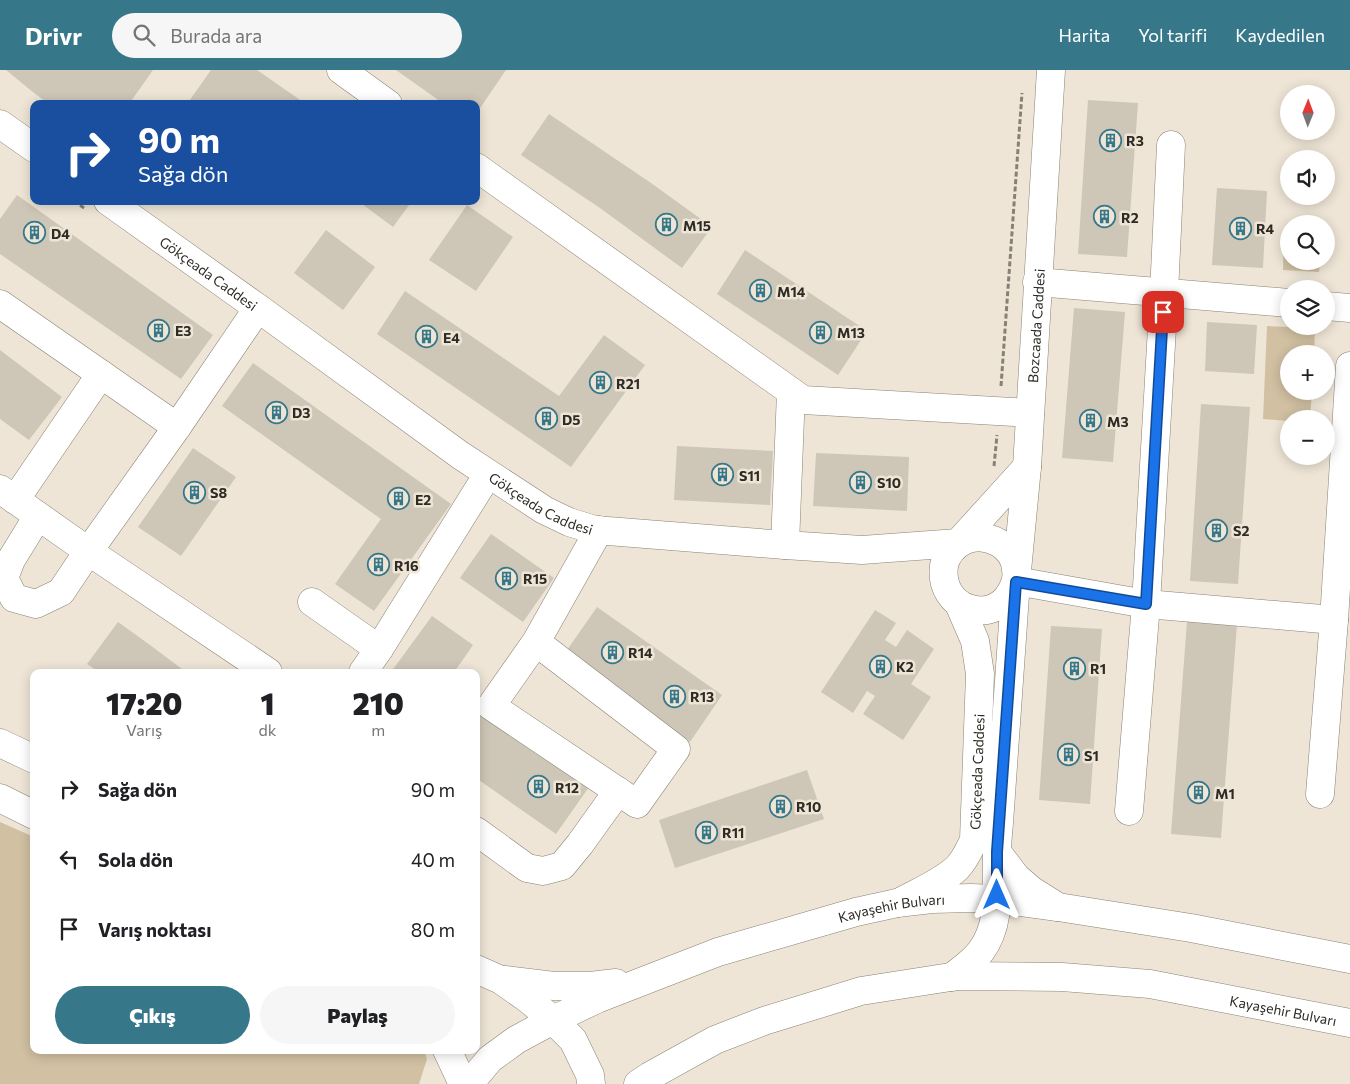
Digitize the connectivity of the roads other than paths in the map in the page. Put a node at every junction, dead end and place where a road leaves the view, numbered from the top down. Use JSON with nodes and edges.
{"nodes":[{"id":1,"x":341,"y":70,"type":"edge"},
{"id":2,"x":1052,"y":70,"type":"edge"},
{"id":3,"x":382,"y":100,"type":"edge"},
{"id":4,"x":0,"y":124,"type":"edge"},
{"id":5,"x":30,"y":145,"type":"edge"},
{"id":6,"x":1171,"y":145,"type":"dead end"},
{"id":7,"x":480,"y":170,"type":"edge"},
{"id":8,"x":99,"y":207,"type":"edge"},
{"id":9,"x":1037,"y":282,"type":"junction"},
{"id":10,"x":1164,"y":293,"type":"junction"},
{"id":11,"x":1280,"y":302,"type":"edge"},
{"id":12,"x":0,"y":304,"type":"edge"},
{"id":13,"x":1335,"y":307,"type":"edge"},
{"id":14,"x":258,"y":308,"type":"junction"},
{"id":15,"x":1350,"y":308,"type":"edge"},
{"id":16,"x":1350,"y":366,"type":"edge"},
{"id":17,"x":101,"y":374,"type":"junction"},
{"id":18,"x":791,"y":392,"type":"junction"},
{"id":19,"x":1030,"y":413,"type":"junction"},
{"id":20,"x":177,"y":428,"type":"junction"},
{"id":21,"x":1027,"y":467,"type":"junction"},
{"id":22,"x":488,"y":474,"type":"junction"},
{"id":23,"x":8,"y":495,"type":"edge"},
{"id":24,"x":38,"y":516,"type":"junction"},
{"id":25,"x":599,"y":530,"type":"junction"},
{"id":26,"x":958,"y":543,"type":"junction"},
{"id":27,"x":785,"y":545,"type":"junction"},
{"id":28,"x":88,"y":551,"type":"junction"},
{"id":29,"x":1016,"y":582,"type":"junction"},
{"id":30,"x":312,"y":602,"type":"dead end"},
{"id":31,"x":959,"y":604,"type":"junction"},
{"id":32,"x":1146,"y":604,"type":"junction"},
{"id":33,"x":1334,"y":620,"type":"junction"},
{"id":34,"x":536,"y":642,"type":"junction"},
{"id":35,"x":379,"y":650,"type":"junction"},
{"id":36,"x":264,"y":669,"type":"edge"},
{"id":37,"x":365,"y":669,"type":"edge"},
{"id":38,"x":0,"y":743,"type":"edge"},
{"id":39,"x":30,"y":757,"type":"edge"},
{"id":40,"x":618,"y":791,"type":"junction"},
{"id":41,"x":1320,"y":794,"type":"dead end"},
{"id":42,"x":0,"y":798,"type":"edge"},
{"id":43,"x":1129,"y":810,"type":"dead end"},
{"id":44,"x":30,"y":813,"type":"edge"},
{"id":45,"x":480,"y":834,"type":"edge"},
{"id":46,"x":997,"y":852,"type":"junction"},
{"id":47,"x":997,"y":900,"type":"junction"},
{"id":48,"x":897,"y":903,"type":"junction"},
{"id":49,"x":1058,"y":907,"type":"junction"},
{"id":50,"x":1350,"y":959,"type":"edge"},
{"id":51,"x":480,"y":971,"type":"edge"},
{"id":52,"x":952,"y":977,"type":"junction"},
{"id":53,"x":651,"y":978,"type":"junction"},
{"id":54,"x":501,"y":980,"type":"junction"},
{"id":55,"x":553,"y":1020,"type":"junction"},
{"id":56,"x":1350,"y":1023,"type":"edge"},
{"id":57,"x":442,"y":1054,"type":"edge"},
{"id":58,"x":449,"y":1054,"type":"edge"},
{"id":59,"x":444,"y":1084,"type":"edge"},
{"id":60,"x":463,"y":1084,"type":"edge"},
{"id":61,"x":469,"y":1084,"type":"edge"},
{"id":62,"x":591,"y":1084,"type":"edge"},
{"id":63,"x":638,"y":1084,"type":"edge"}],
"edges":[{"from":1,"to":3,"type":"street"},
{"from":2,"to":9,"type":"street","name":"Bozcaada Caddesi"},
{"from":4,"to":5,"type":"street"},
{"from":6,"to":10,"type":"street"},
{"from":7,"to":18,"type":"street"},
{"from":8,"to":14,"type":"street","name":"Gökçeada Caddesi"},
{"from":9,"to":10,"type":"street"},
{"from":9,"to":19,"type":"street","name":"Bozcaada Caddesi"},
{"from":10,"to":11,"type":"street"},
{"from":10,"to":32,"type":"street"},
{"from":12,"to":17,"type":"street"},
{"from":13,"to":15,"type":"street"},
{"from":14,"to":20,"type":"street"},
{"from":14,"to":22,"type":"street","name":"Gökçeada Caddesi"},
{"from":16,"to":33,"type":"street"},
{"from":17,"to":20,"type":"street"},
{"from":17,"to":23,"type":"street"},
{"from":18,"to":19,"type":"street"},
{"from":18,"to":27,"type":"street"},
{"from":19,"to":21,"type":"street","name":"Bozcaada Caddesi"},
{"from":20,"to":28,"type":"street"},
{"from":21,"to":26,"type":"street"},
{"from":21,"to":29,"type":"street","name":"Bozcaada Caddesi"},
{"from":22,"to":25,"type":"street","name":"Gökçeada Caddesi"},
{"from":22,"to":35,"type":"street"},
{"from":23,"to":24,"type":"street"},
{"from":24,"to":28,"type":"street"},
{"from":24,"to":28,"type":"street"},
{"from":25,"to":27,"type":"street","name":"Gökçeada Caddesi"},
{"from":25,"to":34,"type":"street"},
{"from":26,"to":27,"type":"street","name":"Gökçeada Caddesi"},
{"from":26,"to":29,"type":"street"},
{"from":26,"to":31,"type":"street"},
{"from":28,"to":36,"type":"street"},
{"from":29,"to":31,"type":"street"},
{"from":29,"to":32,"type":"street"},
{"from":29,"to":46,"type":"street"},
{"from":30,"to":35,"type":"street"},
{"from":31,"to":48,"type":"street","name":"Gökçeada Caddesi"},
{"from":32,"to":33,"type":"street"},
{"from":32,"to":43,"type":"street"},
{"from":33,"to":41,"type":"street"},
{"from":34,"to":40,"type":"street"},
{"from":34,"to":40,"type":"street"},
{"from":35,"to":37,"type":"street"},
{"from":38,"to":39,"type":"street"},
{"from":40,"to":45,"type":"street"},
{"from":42,"to":44,"type":"street"},
{"from":46,"to":47,"type":"street"},
{"from":46,"to":49,"type":"street"},
{"from":47,"to":48,"type":"street","name":"Kayaşehir Bulvarı"},
{"from":47,"to":49,"type":"street","name":"Kayaşehir Bulvarı"},
{"from":47,"to":52,"type":"street"},
{"from":48,"to":53,"type":"street","name":"Kayaşehir Bulvarı"},
{"from":49,"to":50,"type":"street","name":"Kayaşehir Bulvarı"},
{"from":51,"to":54,"type":"street"},
{"from":52,"to":56,"type":"street","name":"Kayaşehir Bulvarı"},
{"from":52,"to":63,"type":"street","name":"Kayaşehir Bulvarı"},
{"from":53,"to":54,"type":"street"},
{"from":53,"to":55,"type":"street","name":"Kayaşehir Bulvarı"},
{"from":54,"to":55,"type":"street"},
{"from":55,"to":61,"type":"street","name":"Kayaşehir Bulvarı"},
{"from":55,"to":62,"type":"street"},
{"from":57,"to":59,"type":"street"},
{"from":58,"to":60,"type":"street"}]}
